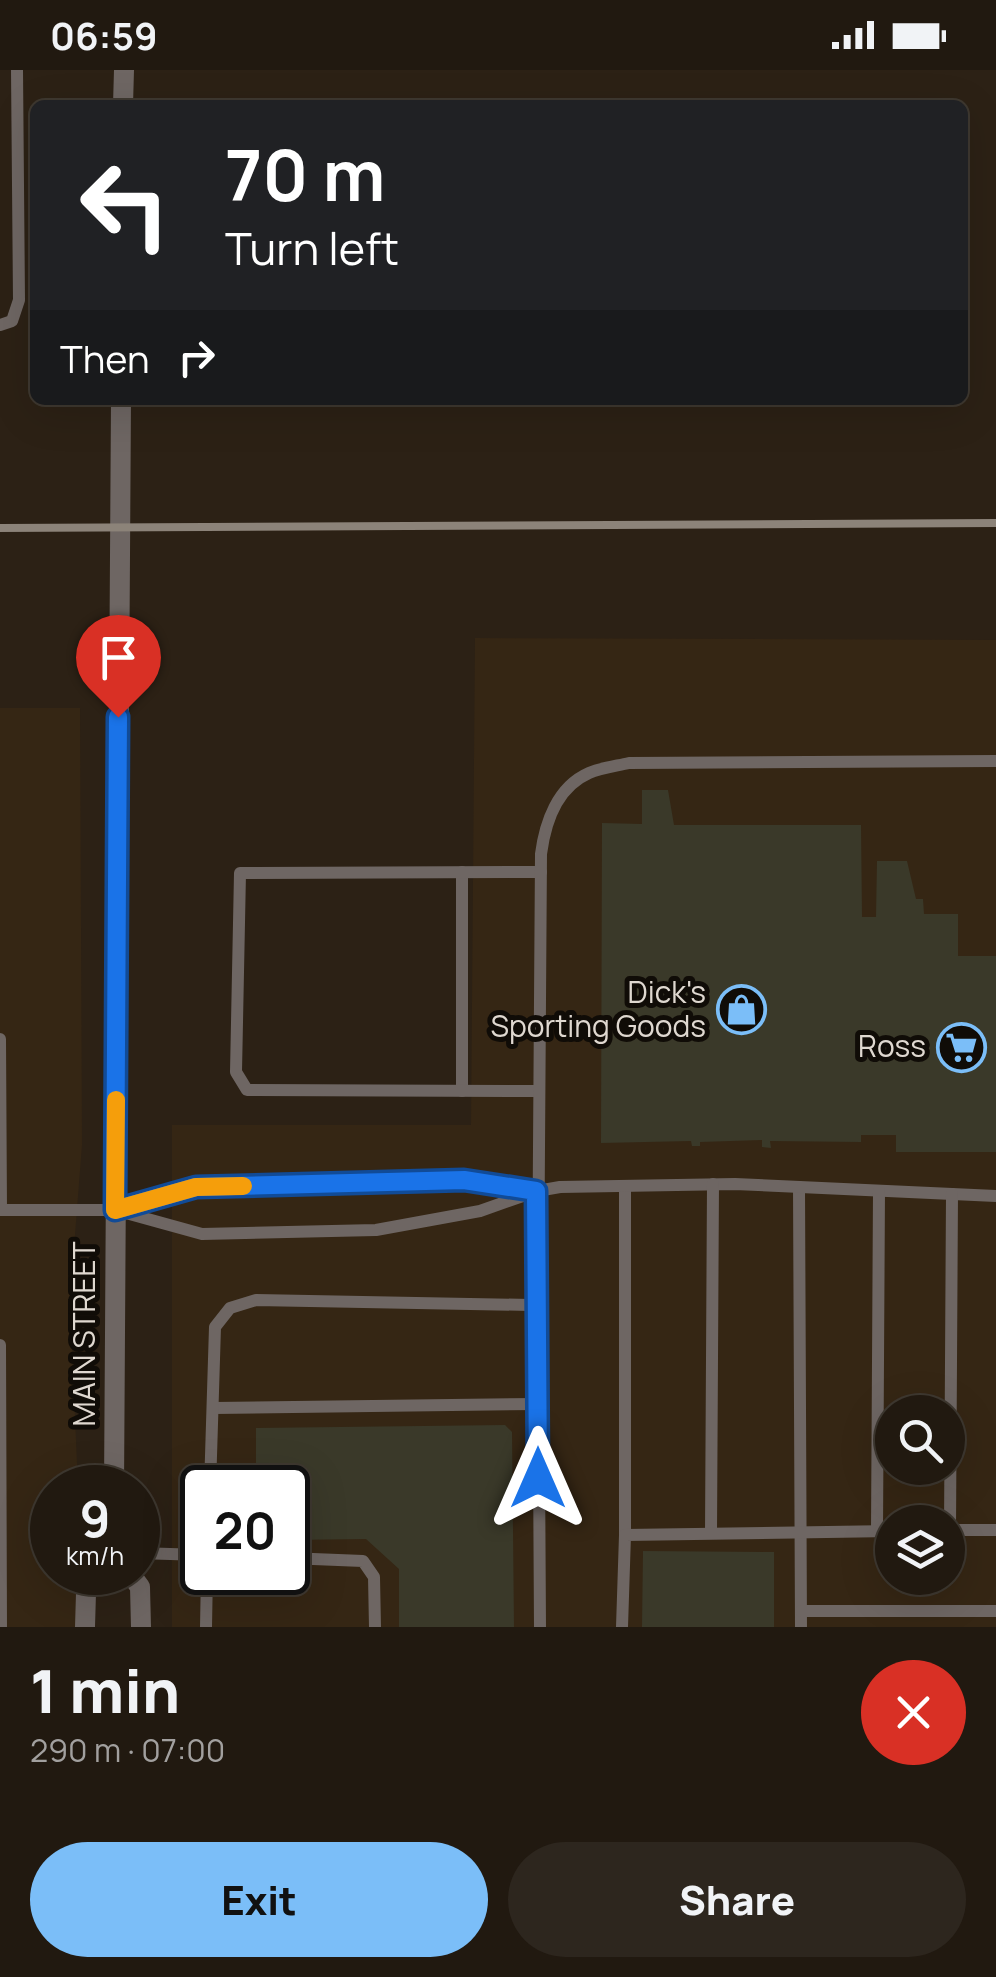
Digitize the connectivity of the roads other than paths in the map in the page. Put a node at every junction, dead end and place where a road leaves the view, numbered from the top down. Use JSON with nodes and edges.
{"nodes":[{"id":1,"x":17,"y":70,"type":"edge"},
{"id":2,"x":124,"y":70,"type":"edge"},
{"id":3,"x":123,"y":100,"type":"edge"},
{"id":4,"x":0,"y":324,"type":"edge"},
{"id":5,"x":120,"y":405,"type":"edge"},
{"id":6,"x":996,"y":761,"type":"edge"},
{"id":7,"x":462,"y":872,"type":"junction"},
{"id":8,"x":541,"y":872,"type":"junction"},
{"id":9,"x":0,"y":1039,"type":"edge"},
{"id":10,"x":462,"y":1091,"type":"junction"},
{"id":11,"x":538,"y":1091,"type":"junction"},
{"id":12,"x":712,"y":1184,"type":"junction"},
{"id":13,"x":625,"y":1186,"type":"junction"},
{"id":14,"x":799,"y":1187,"type":"junction"},
{"id":15,"x":879,"y":1190,"type":"junction"},
{"id":16,"x":536,"y":1191,"type":"junction"},
{"id":17,"x":952,"y":1194,"type":"junction"},
{"id":18,"x":996,"y":1196,"type":"edge"},
{"id":19,"x":1,"y":1210,"type":"edge"},
{"id":20,"x":115,"y":1210,"type":"junction"},
{"id":21,"x":538,"y":1294,"type":"junction"},
{"id":22,"x":0,"y":1346,"type":"edge"},
{"id":23,"x":538,"y":1404,"type":"junction"},
{"id":24,"x":214,"y":1408,"type":"junction"},
{"id":25,"x":114,"y":1465,"type":"edge"},
{"id":26,"x":211,"y":1465,"type":"edge"},
{"id":27,"x":877,"y":1505,"type":"edge"},
{"id":28,"x":948,"y":1505,"type":"edge"},
{"id":29,"x":965,"y":1530,"type":"edge"},
{"id":30,"x":996,"y":1530,"type":"edge"},
{"id":31,"x":875,"y":1531,"type":"edge"},
{"id":32,"x":800,"y":1532,"type":"junction"},
{"id":33,"x":711,"y":1533,"type":"junction"},
{"id":34,"x":625,"y":1535,"type":"junction"},
{"id":35,"x":310,"y":1559,"type":"edge"},
{"id":36,"x":86,"y":1595,"type":"edge"},
{"id":37,"x":140,"y":1595,"type":"edge"},
{"id":38,"x":207,"y":1595,"type":"edge"},
{"id":39,"x":801,"y":1610,"type":"junction"},
{"id":40,"x":996,"y":1611,"type":"edge"},
{"id":41,"x":1,"y":1627,"type":"edge"},
{"id":42,"x":85,"y":1627,"type":"edge"},
{"id":43,"x":141,"y":1627,"type":"edge"},
{"id":44,"x":206,"y":1627,"type":"edge"},
{"id":45,"x":375,"y":1627,"type":"edge"},
{"id":46,"x":540,"y":1627,"type":"edge"},
{"id":47,"x":622,"y":1627,"type":"edge"},
{"id":48,"x":801,"y":1627,"type":"edge"}],
"edges":[{"from":1,"to":4,"type":"lane"},
{"from":2,"to":3,"type":"street"},
{"from":5,"to":20,"type":"street","name":"MAIN STREET"},
{"from":6,"to":8,"type":"lane"},
{"from":7,"to":8,"type":"lane"},
{"from":7,"to":10,"type":"lane"},
{"from":7,"to":10,"type":"lane"},
{"from":8,"to":11,"type":"lane"},
{"from":9,"to":19,"type":"lane"},
{"from":10,"to":11,"type":"lane"},
{"from":11,"to":16,"type":"lane"},
{"from":12,"to":13,"type":"lane"},
{"from":12,"to":14,"type":"lane"},
{"from":12,"to":33,"type":"lane"},
{"from":13,"to":16,"type":"lane"},
{"from":13,"to":34,"type":"lane"},
{"from":14,"to":15,"type":"lane"},
{"from":14,"to":32,"type":"lane"},
{"from":15,"to":17,"type":"lane"},
{"from":15,"to":27,"type":"lane"},
{"from":16,"to":20,"type":"lane"},
{"from":16,"to":20,"type":"lane"},
{"from":16,"to":21,"type":"lane"},
{"from":17,"to":18,"type":"lane"},
{"from":17,"to":28,"type":"lane"},
{"from":19,"to":20,"type":"lane"},
{"from":20,"to":25,"type":"street","name":"MAIN STREET"},
{"from":21,"to":23,"type":"lane"},
{"from":21,"to":24,"type":"lane"},
{"from":22,"to":41,"type":"lane"},
{"from":23,"to":24,"type":"lane"},
{"from":23,"to":46,"type":"lane"},
{"from":24,"to":26,"type":"lane"},
{"from":29,"to":30,"type":"lane"},
{"from":31,"to":32,"type":"lane"},
{"from":32,"to":33,"type":"lane"},
{"from":32,"to":39,"type":"lane"},
{"from":33,"to":34,"type":"lane"},
{"from":34,"to":47,"type":"lane"},
{"from":35,"to":45,"type":"lane"},
{"from":36,"to":42,"type":"street"},
{"from":37,"to":43,"type":"street"},
{"from":38,"to":44,"type":"lane"},
{"from":39,"to":40,"type":"lane"},
{"from":39,"to":48,"type":"lane"}]}
